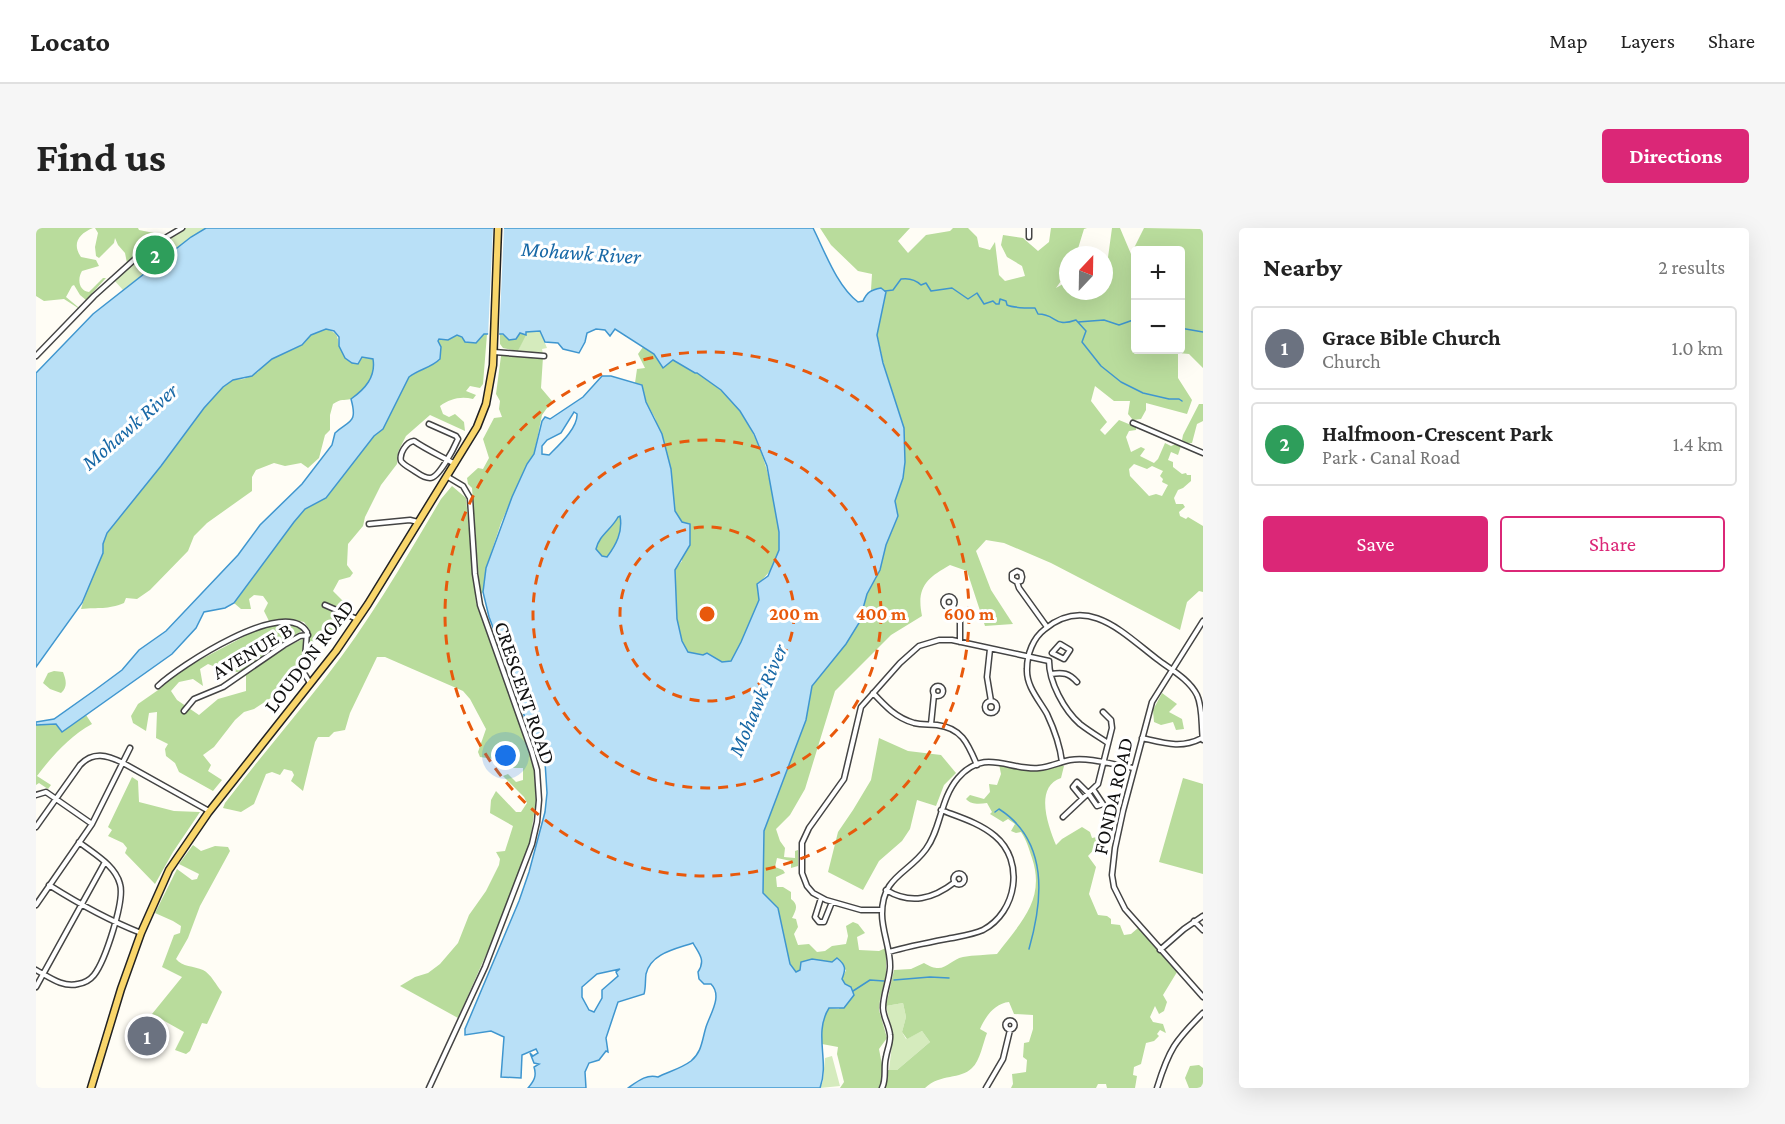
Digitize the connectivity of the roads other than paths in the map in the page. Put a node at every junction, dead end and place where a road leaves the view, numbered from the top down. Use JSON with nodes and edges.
{"nodes":[{"id":1,"x":182,"y":228,"type":"edge"},
{"id":2,"x":498,"y":228,"type":"edge"},
{"id":3,"x":1029,"y":228,"type":"edge"},
{"id":4,"x":1029,"y":237,"type":"dead end"},
{"id":5,"x":494,"y":352,"type":"junction"},
{"id":6,"x":36,"y":356,"type":"edge"},
{"id":7,"x":544,"y":356,"type":"dead end"},
{"id":8,"x":1133,"y":423,"type":"dead end"},
{"id":9,"x":429,"y":424,"type":"dead end"},
{"id":10,"x":1203,"y":453,"type":"edge"},
{"id":11,"x":447,"y":459,"type":"junction"},
{"id":12,"x":456,"y":464,"type":"junction"},
{"id":13,"x":448,"y":477,"type":"junction"},
{"id":14,"x":420,"y":523,"type":"junction"},
{"id":15,"x":369,"y":524,"type":"dead end"},
{"id":16,"x":1017,"y":582,"type":"dead end"},
{"id":17,"x":325,"y":605,"type":"dead end"},
{"id":18,"x":953,"y":606,"type":"dead end"},
{"id":19,"x":358,"y":619,"type":"junction"},
{"id":20,"x":1203,"y":621,"type":"edge"},
{"id":21,"x":1047,"y":627,"type":"junction"},
{"id":22,"x":308,"y":635,"type":"junction"},
{"id":23,"x":960,"y":642,"type":"junction"},
{"id":24,"x":990,"y":649,"type":"junction"},
{"id":25,"x":1052,"y":653,"type":"junction"},
{"id":26,"x":1028,"y":657,"type":"junction"},
{"id":27,"x":1048,"y":661,"type":"junction"},
{"id":28,"x":1171,"y":670,"type":"junction"},
{"id":29,"x":1051,"y":674,"type":"junction"},
{"id":30,"x":1077,"y":682,"type":"dead end"},
{"id":31,"x":310,"y":683,"type":"junction"},
{"id":32,"x":158,"y":686,"type":"dead end"},
{"id":33,"x":873,"y":693,"type":"junction"},
{"id":34,"x":934,"y":694,"type":"dead end"},
{"id":35,"x":991,"y":701,"type":"dead end"},
{"id":36,"x":1201,"y":701,"type":"edge"},
{"id":37,"x":184,"y":711,"type":"dead end"},
{"id":38,"x":1103,"y":712,"type":"dead end"},
{"id":39,"x":931,"y":724,"type":"junction"},
{"id":40,"x":1142,"y":738,"type":"junction"},
{"id":41,"x":1203,"y":739,"type":"edge"},
{"id":42,"x":1108,"y":743,"type":"junction"},
{"id":43,"x":130,"y":748,"type":"dead end"},
{"id":44,"x":1062,"y":762,"type":"junction"},
{"id":45,"x":1103,"y":762,"type":"junction"},
{"id":46,"x":123,"y":763,"type":"junction"},
{"id":47,"x":977,"y":765,"type":"junction"},
{"id":48,"x":1133,"y":768,"type":"junction"},
{"id":49,"x":1093,"y":789,"type":"junction"},
{"id":50,"x":1088,"y":793,"type":"junction"},
{"id":51,"x":36,"y":795,"type":"edge"},
{"id":52,"x":1082,"y":798,"type":"junction"},
{"id":53,"x":57,"y":799,"type":"junction"},
{"id":54,"x":941,"y":810,"type":"junction"},
{"id":55,"x":209,"y":812,"type":"junction"},
{"id":56,"x":1063,"y":818,"type":"dead end"},
{"id":57,"x":92,"y":824,"type":"junction"},
{"id":58,"x":36,"y":827,"type":"edge"},
{"id":59,"x":79,"y":842,"type":"junction"},
{"id":60,"x":105,"y":862,"type":"junction"},
{"id":61,"x":955,"y":882,"type":"dead end"},
{"id":62,"x":49,"y":885,"type":"junction"},
{"id":63,"x":886,"y":890,"type":"junction"},
{"id":64,"x":821,"y":898,"type":"junction"},
{"id":65,"x":832,"y":902,"type":"junction"},
{"id":66,"x":36,"y":905,"type":"edge"},
{"id":67,"x":82,"y":906,"type":"junction"},
{"id":68,"x":882,"y":910,"type":"junction"},
{"id":69,"x":1203,"y":916,"type":"edge"},
{"id":70,"x":1194,"y":921,"type":"junction"},
{"id":71,"x":115,"y":923,"type":"junction"},
{"id":72,"x":1203,"y":930,"type":"edge"},
{"id":73,"x":141,"y":933,"type":"junction"},
{"id":74,"x":1160,"y":950,"type":"junction"},
{"id":75,"x":889,"y":952,"type":"junction"},
{"id":76,"x":36,"y":970,"type":"edge"},
{"id":77,"x":44,"y":974,"type":"junction"},
{"id":78,"x":36,"y":987,"type":"edge"},
{"id":79,"x":1203,"y":997,"type":"edge"},
{"id":80,"x":1203,"y":1013,"type":"edge"},
{"id":81,"x":1010,"y":1030,"type":"dead end"},
{"id":82,"x":91,"y":1088,"type":"edge"},
{"id":83,"x":429,"y":1088,"type":"edge"},
{"id":84,"x":882,"y":1088,"type":"edge"},
{"id":85,"x":986,"y":1088,"type":"edge"},
{"id":86,"x":1157,"y":1088,"type":"edge"}],
"edges":[{"from":1,"to":6,"type":"street"},
{"from":2,"to":5,"type":"main road","name":"LOUDON ROAD"},
{"from":3,"to":4,"type":"street"},
{"from":5,"to":7,"type":"street"},
{"from":5,"to":12,"type":"main road","name":"LOUDON ROAD"},
{"from":8,"to":10,"type":"street"},
{"from":9,"to":11,"type":"street"},
{"from":11,"to":11,"type":"street"},
{"from":11,"to":12,"type":"street"},
{"from":12,"to":13,"type":"main road","name":"LOUDON ROAD"},
{"from":13,"to":14,"type":"main road","name":"LOUDON ROAD"},
{"from":13,"to":83,"type":"street","name":"CRESCENT ROAD"},
{"from":14,"to":15,"type":"street"},
{"from":14,"to":19,"type":"main road","name":"LOUDON ROAD"},
{"from":16,"to":21,"type":"street"},
{"from":17,"to":19,"type":"street"},
{"from":18,"to":23,"type":"street"},
{"from":19,"to":31,"type":"main road","name":"LOUDON ROAD"},
{"from":20,"to":28,"type":"street","name":"FONDA ROAD"},
{"from":21,"to":26,"type":"street"},
{"from":21,"to":28,"type":"street"},
{"from":22,"to":31,"type":"street"},
{"from":22,"to":32,"type":"street"},
{"from":22,"to":37,"type":"street","name":"AVENUE B"},
{"from":23,"to":24,"type":"street"},
{"from":23,"to":33,"type":"street"},
{"from":24,"to":26,"type":"street"},
{"from":24,"to":35,"type":"street"},
{"from":25,"to":25,"type":"street"},
{"from":25,"to":27,"type":"street"},
{"from":26,"to":27,"type":"street"},
{"from":26,"to":44,"type":"street"},
{"from":27,"to":29,"type":"street"},
{"from":28,"to":36,"type":"street"},
{"from":28,"to":40,"type":"street","name":"FONDA ROAD"},
{"from":29,"to":30,"type":"street"},
{"from":29,"to":42,"type":"street"},
{"from":31,"to":55,"type":"main road","name":"LOUDON ROAD"},
{"from":33,"to":39,"type":"street"},
{"from":33,"to":64,"type":"street"},
{"from":34,"to":39,"type":"street"},
{"from":36,"to":41,"type":"street"},
{"from":38,"to":42,"type":"street"},
{"from":39,"to":47,"type":"street"},
{"from":40,"to":41,"type":"street"},
{"from":40,"to":48,"type":"street","name":"FONDA ROAD"},
{"from":42,"to":45,"type":"street"},
{"from":43,"to":46,"type":"street"},
{"from":44,"to":45,"type":"street"},
{"from":44,"to":47,"type":"street"},
{"from":45,"to":48,"type":"street"},
{"from":45,"to":49,"type":"street"},
{"from":46,"to":53,"type":"street"},
{"from":46,"to":55,"type":"street"},
{"from":46,"to":57,"type":"street"},
{"from":47,"to":54,"type":"street"},
{"from":48,"to":74,"type":"street","name":"FONDA ROAD"},
{"from":49,"to":50,"type":"street"},
{"from":49,"to":50,"type":"street"},
{"from":50,"to":52,"type":"street"},
{"from":50,"to":52,"type":"street"},
{"from":51,"to":53,"type":"street"},
{"from":52,"to":56,"type":"street"},
{"from":53,"to":57,"type":"street"},
{"from":53,"to":58,"type":"street"},
{"from":54,"to":63,"type":"street"},
{"from":54,"to":75,"type":"street"},
{"from":55,"to":73,"type":"main road","name":"LOUDON ROAD"},
{"from":57,"to":59,"type":"street"},
{"from":59,"to":60,"type":"street"},
{"from":59,"to":62,"type":"street"},
{"from":60,"to":67,"type":"street"},
{"from":60,"to":71,"type":"street"},
{"from":61,"to":63,"type":"street"},
{"from":62,"to":66,"type":"street"},
{"from":62,"to":67,"type":"street"},
{"from":63,"to":68,"type":"street"},
{"from":64,"to":65,"type":"street"},
{"from":64,"to":65,"type":"street"},
{"from":65,"to":68,"type":"street"},
{"from":67,"to":71,"type":"street"},
{"from":67,"to":77,"type":"street"},
{"from":68,"to":75,"type":"street"},
{"from":69,"to":70,"type":"street"},
{"from":70,"to":72,"type":"street"},
{"from":70,"to":74,"type":"street"},
{"from":71,"to":73,"type":"street"},
{"from":71,"to":77,"type":"street"},
{"from":73,"to":82,"type":"main road","name":"LOUDON ROAD"},
{"from":74,"to":79,"type":"street","name":"FONDA ROAD"},
{"from":75,"to":84,"type":"street"},
{"from":76,"to":77,"type":"street"},
{"from":77,"to":78,"type":"street"},
{"from":80,"to":86,"type":"street"},
{"from":81,"to":85,"type":"street"}]}
